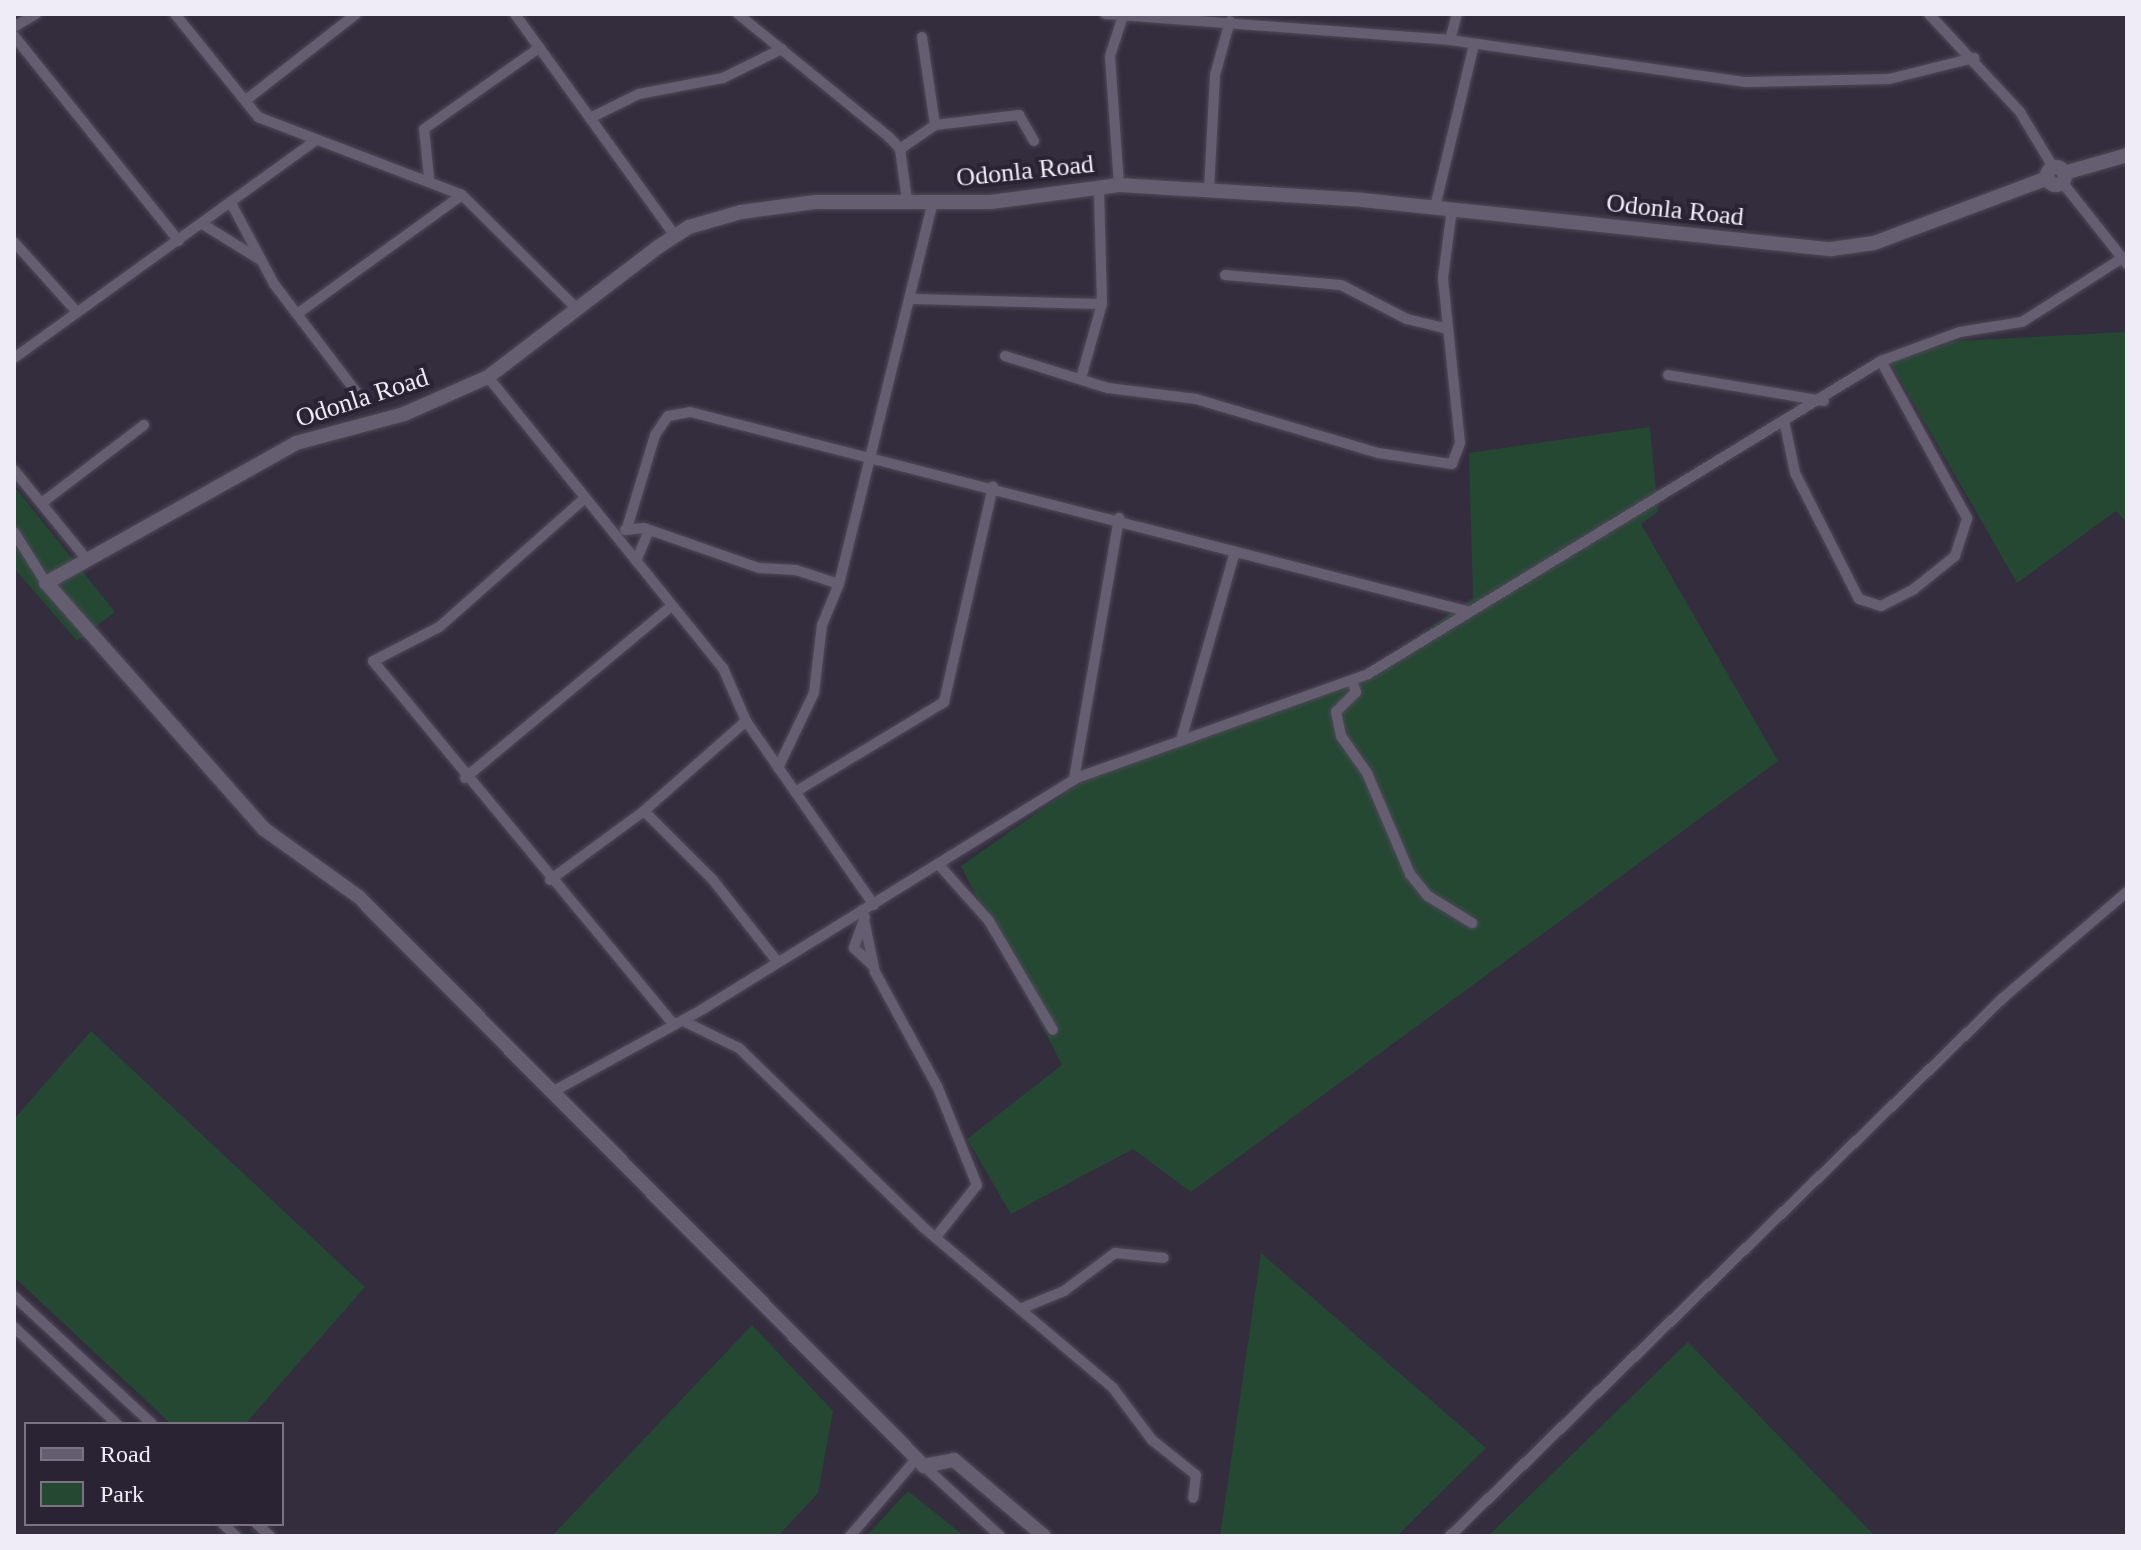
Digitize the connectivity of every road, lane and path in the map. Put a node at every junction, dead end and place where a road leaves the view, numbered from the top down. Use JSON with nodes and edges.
{"nodes":[{"id":1,"x":36,"y":14,"type":"edge"},
{"id":2,"x":175,"y":14,"type":"edge"},
{"id":3,"x":356,"y":14,"type":"edge"},
{"id":4,"x":515,"y":14,"type":"edge"},
{"id":5,"x":738,"y":14,"type":"edge"},
{"id":6,"x":1105,"y":14,"type":"edge"},
{"id":7,"x":1457,"y":14,"type":"edge"},
{"id":8,"x":1929,"y":14,"type":"edge"},
{"id":9,"x":1135,"y":16,"type":"edge"},
{"id":10,"x":1122,"y":20,"type":"junction"},
{"id":11,"x":1230,"y":21,"type":"junction"},
{"id":12,"x":14,"y":27,"type":"edge"},
{"id":13,"x":14,"y":36,"type":"edge"},
{"id":14,"x":922,"y":37,"type":"dead end"},
{"id":15,"x":1450,"y":40,"type":"junction"},
{"id":16,"x":1474,"y":44,"type":"junction"},
{"id":17,"x":539,"y":48,"type":"junction"},
{"id":18,"x":782,"y":49,"type":"junction"},
{"id":19,"x":1974,"y":58,"type":"junction"},
{"id":20,"x":246,"y":100,"type":"junction"},
{"id":21,"x":590,"y":118,"type":"junction"},
{"id":22,"x":935,"y":125,"type":"junction"},
{"id":23,"x":315,"y":141,"type":"junction"},
{"id":24,"x":1034,"y":141,"type":"dead end"},
{"id":25,"x":900,"y":149,"type":"junction"},
{"id":26,"x":2127,"y":155,"type":"edge"},
{"id":27,"x":2057,"y":175,"type":"junction"},
{"id":28,"x":429,"y":177,"type":"junction"},
{"id":29,"x":1119,"y":185,"type":"junction"},
{"id":30,"x":1099,"y":187,"type":"junction"},
{"id":31,"x":1209,"y":190,"type":"junction"},
{"id":32,"x":462,"y":195,"type":"junction"},
{"id":33,"x":907,"y":200,"type":"junction"},
{"id":34,"x":933,"y":202,"type":"junction"},
{"id":35,"x":231,"y":203,"type":"junction"},
{"id":36,"x":1435,"y":207,"type":"junction"},
{"id":37,"x":1452,"y":209,"type":"junction"},
{"id":38,"x":204,"y":225,"type":"junction"},
{"id":39,"x":675,"y":236,"type":"junction"},
{"id":40,"x":179,"y":241,"type":"junction"},
{"id":41,"x":14,"y":242,"type":"edge"},
{"id":42,"x":262,"y":261,"type":"junction"},
{"id":43,"x":2124,"y":262,"type":"edge"},
{"id":44,"x":1225,"y":275,"type":"dead end"},
{"id":45,"x":911,"y":299,"type":"junction"},
{"id":46,"x":1102,"y":304,"type":"junction"},
{"id":47,"x":576,"y":308,"type":"junction"},
{"id":48,"x":77,"y":312,"type":"junction"},
{"id":49,"x":297,"y":314,"type":"junction"},
{"id":50,"x":1448,"y":329,"type":"junction"},
{"id":51,"x":1005,"y":356,"type":"dead end"},
{"id":52,"x":14,"y":358,"type":"edge"},
{"id":53,"x":1881,"y":361,"type":"junction"},
{"id":54,"x":1668,"y":375,"type":"dead end"},
{"id":55,"x":488,"y":377,"type":"junction"},
{"id":56,"x":1081,"y":378,"type":"junction"},
{"id":57,"x":363,"y":401,"type":"dead end"},
{"id":58,"x":1824,"y":401,"type":"junction"},
{"id":59,"x":144,"y":425,"type":"dead end"},
{"id":60,"x":1785,"y":425,"type":"junction"},
{"id":61,"x":872,"y":455,"type":"junction"},
{"id":62,"x":14,"y":470,"type":"edge"},
{"id":63,"x":993,"y":486,"type":"junction"},
{"id":64,"x":585,"y":498,"type":"junction"},
{"id":65,"x":43,"y":502,"type":"junction"},
{"id":66,"x":636,"y":505,"type":"junction"},
{"id":67,"x":1119,"y":518,"type":"junction"},
{"id":68,"x":627,"y":528,"type":"junction"},
{"id":69,"x":647,"y":529,"type":"junction"},
{"id":70,"x":14,"y":532,"type":"edge"},
{"id":71,"x":617,"y":536,"type":"junction"},
{"id":72,"x":1234,"y":555,"type":"junction"},
{"id":73,"x":85,"y":557,"type":"junction"},
{"id":74,"x":636,"y":561,"type":"junction"},
{"id":75,"x":46,"y":583,"type":"junction"},
{"id":76,"x":839,"y":584,"type":"junction"},
{"id":77,"x":669,"y":608,"type":"junction"},
{"id":78,"x":1467,"y":611,"type":"junction"},
{"id":79,"x":1352,"y":680,"type":"junction"},
{"id":80,"x":746,"y":721,"type":"junction"},
{"id":81,"x":1181,"y":740,"type":"junction"},
{"id":82,"x":778,"y":768,"type":"junction"},
{"id":83,"x":465,"y":778,"type":"junction"},
{"id":84,"x":1074,"y":779,"type":"junction"},
{"id":85,"x":795,"y":792,"type":"junction"},
{"id":86,"x":644,"y":811,"type":"junction"},
{"id":87,"x":939,"y":865,"type":"junction"},
{"id":88,"x":550,"y":880,"type":"junction"},
{"id":89,"x":2127,"y":892,"type":"edge"},
{"id":90,"x":874,"y":905,"type":"junction"},
{"id":91,"x":863,"y":913,"type":"junction"},
{"id":92,"x":1472,"y":923,"type":"dead end"},
{"id":93,"x":776,"y":960,"type":"junction"},
{"id":94,"x":873,"y":966,"type":"junction"},
{"id":95,"x":703,"y":1009,"type":"junction"},
{"id":96,"x":679,"y":1023,"type":"junction"},
{"id":97,"x":704,"y":1028,"type":"junction"},
{"id":98,"x":1053,"y":1030,"type":"dead end"},
{"id":99,"x":554,"y":1091,"type":"junction"},
{"id":100,"x":936,"y":1237,"type":"junction"},
{"id":101,"x":1164,"y":1258,"type":"dead end"},
{"id":102,"x":14,"y":1296,"type":"edge"},
{"id":103,"x":1020,"y":1309,"type":"junction"},
{"id":104,"x":14,"y":1327,"type":"edge"},
{"id":105,"x":115,"y":1422,"type":"edge"},
{"id":106,"x":150,"y":1422,"type":"edge"},
{"id":107,"x":921,"y":1461,"type":"junction"},
{"id":108,"x":1193,"y":1498,"type":"dead end"},
{"id":109,"x":850,"y":1536,"type":"edge"},
{"id":110,"x":1000,"y":1536,"type":"edge"},
{"id":111,"x":1044,"y":1536,"type":"edge"},
{"id":112,"x":1450,"y":1536,"type":"edge"}],
"edges":[{"from":1,"to":12,"type":"street"},
{"from":2,"to":20,"type":"street"},
{"from":3,"to":20,"type":"street"},
{"from":4,"to":17,"type":"street"},
{"from":5,"to":18,"type":"street"},
{"from":6,"to":10,"type":"street"},
{"from":7,"to":15,"type":"street"},
{"from":8,"to":19,"type":"street"},
{"from":9,"to":10,"type":"street"},
{"from":9,"to":11,"type":"street"},
{"from":10,"to":29,"type":"street"},
{"from":11,"to":15,"type":"street"},
{"from":11,"to":31,"type":"street"},
{"from":13,"to":40,"type":"street"},
{"from":14,"to":22,"type":"street"},
{"from":15,"to":16,"type":"street"},
{"from":16,"to":19,"type":"street"},
{"from":16,"to":36,"type":"street"},
{"from":17,"to":21,"type":"street"},
{"from":17,"to":28,"type":"street"},
{"from":18,"to":21,"type":"street"},
{"from":18,"to":25,"type":"street"},
{"from":19,"to":27,"type":"street"},
{"from":20,"to":23,"type":"street"},
{"from":21,"to":39,"type":"street"},
{"from":22,"to":24,"type":"street"},
{"from":22,"to":25,"type":"street"},
{"from":23,"to":28,"type":"street"},
{"from":23,"to":35,"type":"street"},
{"from":25,"to":33,"type":"street"},
{"from":26,"to":27,"type":"street","name":"Odonla Road"},
{"from":27,"to":37,"type":"street","name":"Odonla Road"},
{"from":27,"to":43,"type":"street"},
{"from":28,"to":32,"type":"street"},
{"from":29,"to":30,"type":"street","name":"Odonla Road"},
{"from":29,"to":31,"type":"street","name":"Odonla Road"},
{"from":30,"to":34,"type":"street","name":"Odonla Road"},
{"from":30,"to":46,"type":"street"},
{"from":31,"to":36,"type":"street","name":"Odonla Road"},
{"from":32,"to":47,"type":"street"},
{"from":32,"to":49,"type":"street"},
{"from":33,"to":34,"type":"street","name":"Odonla Road"},
{"from":33,"to":39,"type":"street","name":"Odonla Road"},
{"from":34,"to":45,"type":"street"},
{"from":35,"to":38,"type":"street"},
{"from":35,"to":42,"type":"street"},
{"from":36,"to":37,"type":"street","name":"Odonla Road"},
{"from":37,"to":50,"type":"street"},
{"from":38,"to":40,"type":"street"},
{"from":38,"to":42,"type":"street"},
{"from":39,"to":47,"type":"street","name":"Odonla Road"},
{"from":40,"to":48,"type":"street"},
{"from":41,"to":48,"type":"street"},
{"from":42,"to":49,"type":"street"},
{"from":43,"to":53,"type":"street"},
{"from":44,"to":50,"type":"street"},
{"from":45,"to":46,"type":"street"},
{"from":45,"to":61,"type":"street"},
{"from":46,"to":56,"type":"street"},
{"from":47,"to":55,"type":"street","name":"Odonla Road"},
{"from":48,"to":52,"type":"street"},
{"from":49,"to":57,"type":"street"},
{"from":50,"to":56,"type":"street"},
{"from":51,"to":56,"type":"street"},
{"from":53,"to":58,"type":"street"},
{"from":53,"to":60,"type":"street"},
{"from":54,"to":58,"type":"street"},
{"from":55,"to":64,"type":"street"},
{"from":55,"to":73,"type":"street","name":"Odonla Road"},
{"from":58,"to":60,"type":"street"},
{"from":59,"to":65,"type":"street"},
{"from":60,"to":78,"type":"street"},
{"from":61,"to":63,"type":"street"},
{"from":61,"to":66,"type":"street"},
{"from":61,"to":76,"type":"street"},
{"from":62,"to":65,"type":"street"},
{"from":63,"to":67,"type":"street"},
{"from":63,"to":85,"type":"street"},
{"from":64,"to":71,"type":"street"},
{"from":64,"to":83,"type":"street"},
{"from":65,"to":73,"type":"street"},
{"from":66,"to":68,"type":"street"},
{"from":66,"to":69,"type":"street"},
{"from":67,"to":72,"type":"street"},
{"from":67,"to":84,"type":"street"},
{"from":68,"to":69,"type":"street"},
{"from":68,"to":71,"type":"street"},
{"from":69,"to":74,"type":"street"},
{"from":69,"to":76,"type":"street"},
{"from":70,"to":75,"type":"street"},
{"from":71,"to":74,"type":"street"},
{"from":72,"to":78,"type":"street"},
{"from":72,"to":81,"type":"street"},
{"from":73,"to":75,"type":"street","name":"Odonla Road"},
{"from":74,"to":77,"type":"street"},
{"from":75,"to":99,"type":"street"},
{"from":76,"to":82,"type":"street"},
{"from":77,"to":80,"type":"street"},
{"from":77,"to":83,"type":"street"},
{"from":78,"to":79,"type":"street"},
{"from":79,"to":81,"type":"street"},
{"from":79,"to":92,"type":"street"},
{"from":80,"to":82,"type":"street"},
{"from":80,"to":86,"type":"street"},
{"from":81,"to":84,"type":"street"},
{"from":82,"to":85,"type":"street"},
{"from":83,"to":88,"type":"street"},
{"from":84,"to":87,"type":"street"},
{"from":85,"to":90,"type":"street"},
{"from":86,"to":88,"type":"street"},
{"from":86,"to":93,"type":"street"},
{"from":87,"to":90,"type":"street"},
{"from":87,"to":98,"type":"street"},
{"from":88,"to":96,"type":"street"},
{"from":89,"to":112,"type":"street"},
{"from":90,"to":91,"type":"street"},
{"from":91,"to":93,"type":"street"},
{"from":91,"to":94,"type":"street"},
{"from":91,"to":94,"type":"street"},
{"from":93,"to":95,"type":"street"},
{"from":94,"to":100,"type":"street"},
{"from":95,"to":96,"type":"street"},
{"from":95,"to":97,"type":"street"},
{"from":96,"to":97,"type":"street"},
{"from":96,"to":99,"type":"street"},
{"from":97,"to":100,"type":"street"},
{"from":99,"to":107,"type":"street"},
{"from":100,"to":103,"type":"street"},
{"from":101,"to":103,"type":"street"},
{"from":102,"to":106,"type":"street"},
{"from":103,"to":108,"type":"street"},
{"from":104,"to":105,"type":"street"},
{"from":107,"to":109,"type":"street"},
{"from":107,"to":110,"type":"street"},
{"from":107,"to":111,"type":"street"}]}
